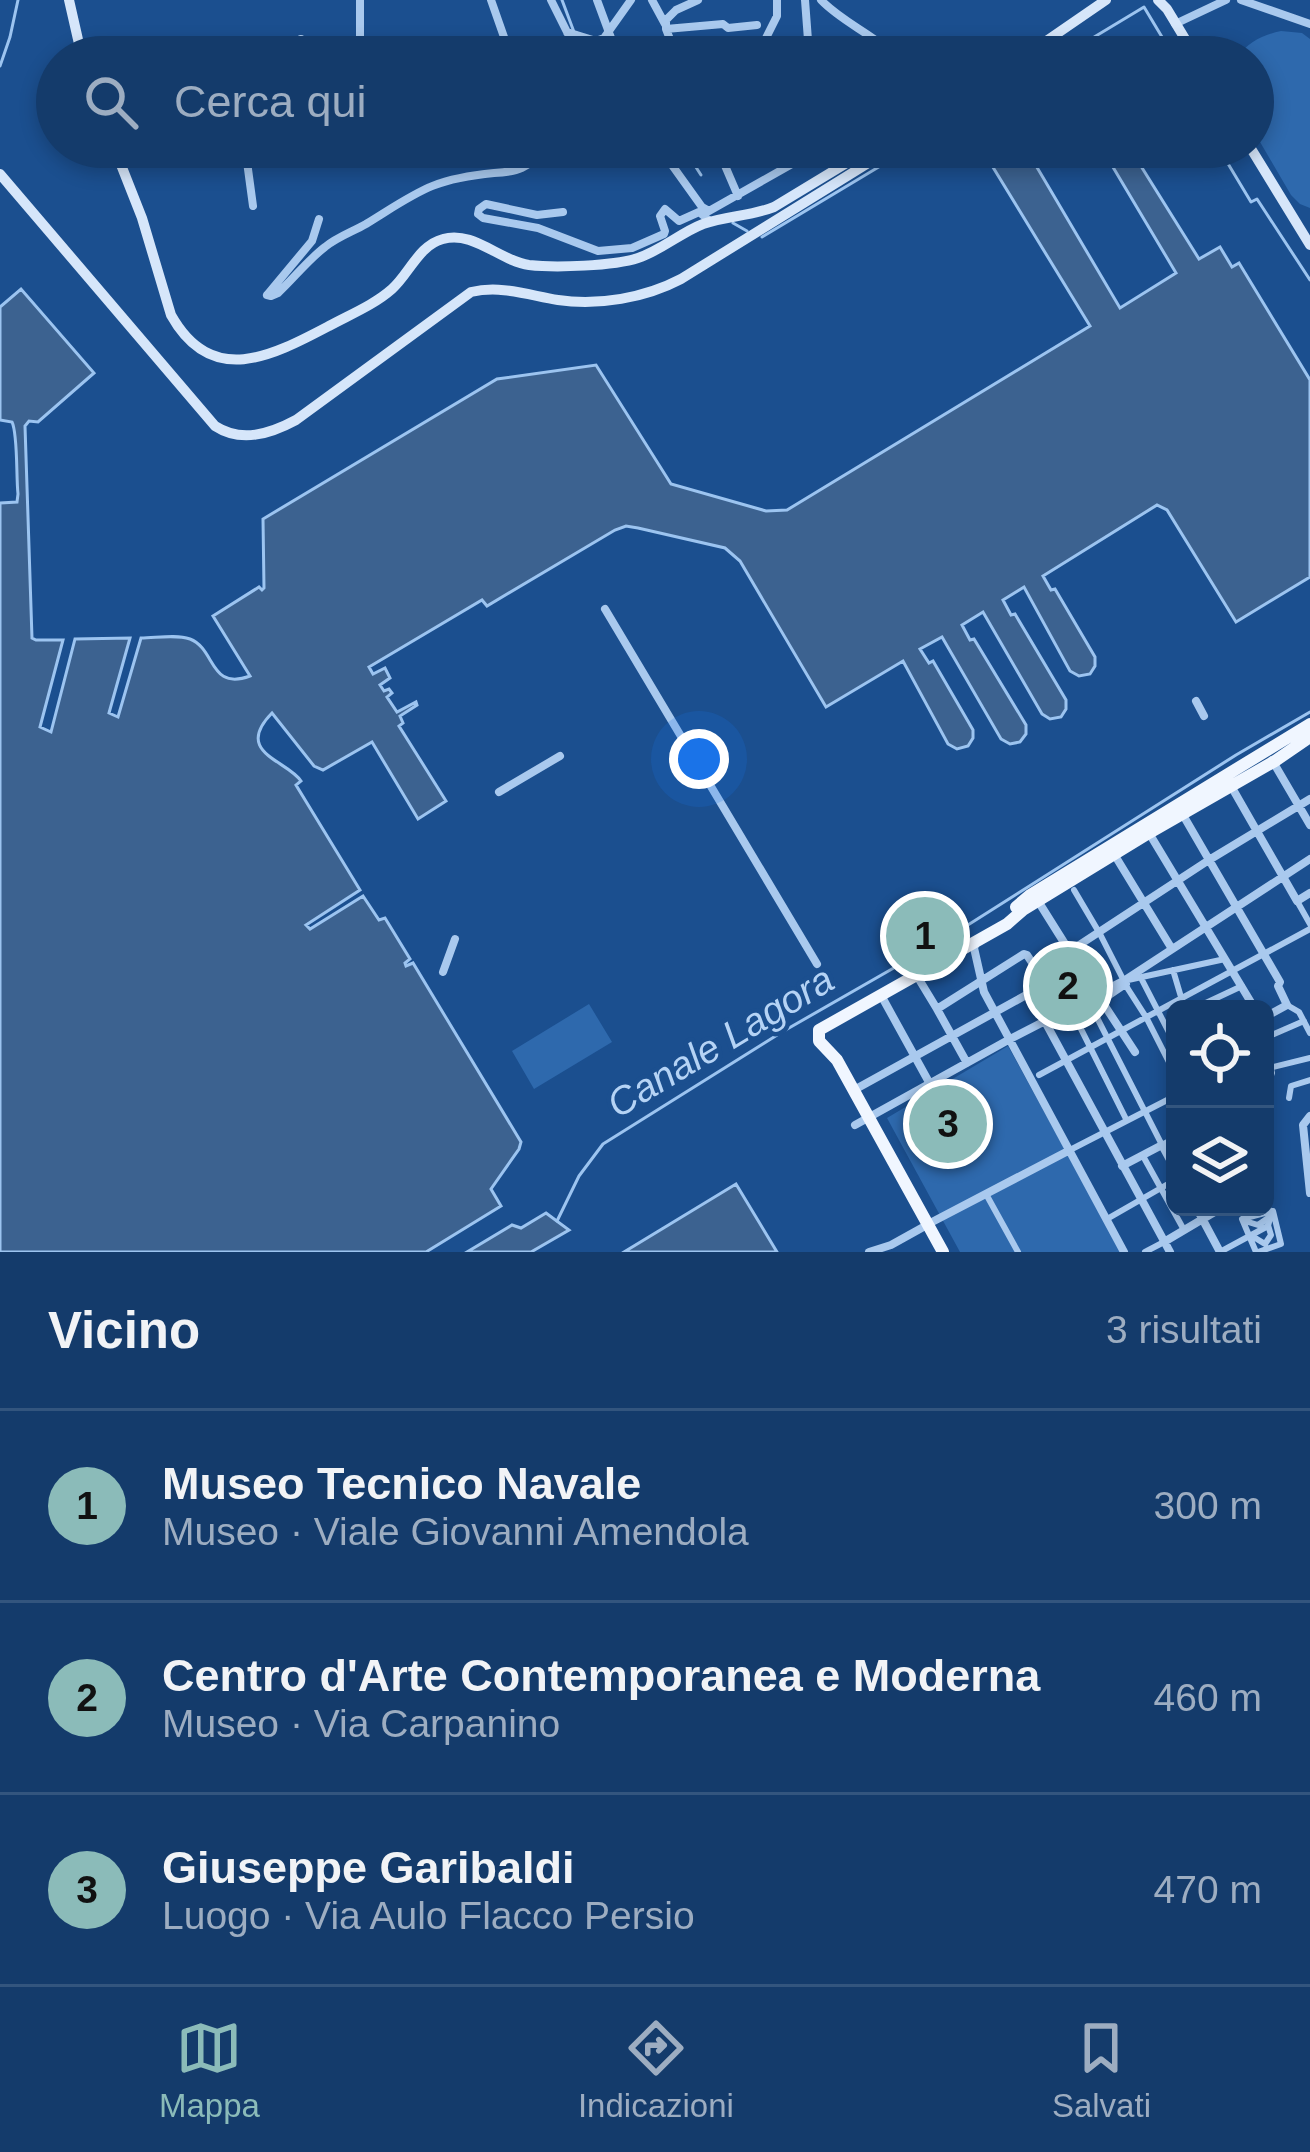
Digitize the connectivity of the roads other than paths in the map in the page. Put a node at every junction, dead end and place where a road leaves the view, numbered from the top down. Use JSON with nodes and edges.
{"nodes":[{"id":1,"x":69,"y":0,"type":"edge"},
{"id":2,"x":360,"y":0,"type":"edge"},
{"id":3,"x":491,"y":0,"type":"edge"},
{"id":4,"x":550,"y":0,"type":"edge"},
{"id":5,"x":597,"y":0,"type":"edge"},
{"id":6,"x":632,"y":0,"type":"edge"},
{"id":7,"x":652,"y":0,"type":"edge"},
{"id":8,"x":698,"y":0,"type":"edge"},
{"id":9,"x":777,"y":0,"type":"edge"},
{"id":10,"x":805,"y":0,"type":"edge"},
{"id":11,"x":821,"y":0,"type":"edge"},
{"id":12,"x":1106,"y":0,"type":"edge"},
{"id":13,"x":1158,"y":0,"type":"edge"},
{"id":14,"x":1226,"y":0,"type":"edge"},
{"id":15,"x":1241,"y":0,"type":"edge"},
{"id":16,"x":1175,"y":24,"type":"junction"},
{"id":17,"x":757,"y":25,"type":"dead end"},
{"id":18,"x":1310,"y":25,"type":"edge"},
{"id":19,"x":665,"y":27,"type":"junction"},
{"id":20,"x":609,"y":32,"type":"junction"},
{"id":21,"x":572,"y":33,"type":"junction"},
{"id":22,"x":77,"y":36,"type":"edge"},
{"id":23,"x":361,"y":36,"type":"edge"},
{"id":24,"x":504,"y":36,"type":"edge"},
{"id":25,"x":573,"y":36,"type":"edge"},
{"id":26,"x":581,"y":36,"type":"edge"},
{"id":27,"x":603,"y":36,"type":"edge"},
{"id":28,"x":611,"y":36,"type":"edge"},
{"id":29,"x":669,"y":36,"type":"edge"},
{"id":30,"x":767,"y":36,"type":"edge"},
{"id":31,"x":808,"y":36,"type":"edge"},
{"id":32,"x":870,"y":36,"type":"edge"},
{"id":33,"x":1052,"y":36,"type":"edge"},
{"id":34,"x":1183,"y":36,"type":"edge"},
{"id":35,"x":122,"y":168,"type":"edge"},
{"id":36,"x":249,"y":168,"type":"edge"},
{"id":37,"x":520,"y":168,"type":"edge"},
{"id":38,"x":674,"y":168,"type":"edge"},
{"id":39,"x":726,"y":168,"type":"edge"},
{"id":40,"x":786,"y":168,"type":"edge"},
{"id":41,"x":838,"y":168,"type":"edge"},
{"id":42,"x":860,"y":168,"type":"edge"},
{"id":43,"x":1263,"y":168,"type":"edge"},
{"id":44,"x":0,"y":174,"type":"edge"},
{"id":45,"x":738,"y":196,"type":"junction"},
{"id":46,"x":253,"y":206,"type":"dead end"},
{"id":47,"x":563,"y":212,"type":"dead end"},
{"id":48,"x":319,"y":219,"type":"dead end"},
{"id":49,"x":711,"y":222,"type":"junction"},
{"id":50,"x":1310,"y":245,"type":"edge"},
{"id":51,"x":605,"y":609,"type":"dead end"},
{"id":52,"x":1196,"y":701,"type":"dead end"},
{"id":53,"x":1204,"y":716,"type":"dead end"},
{"id":54,"x":1310,"y":724,"type":"edge"},
{"id":55,"x":1310,"y":737,"type":"edge"},
{"id":56,"x":1261,"y":755,"type":"junction"},
{"id":57,"x":560,"y":756,"type":"dead end"},
{"id":58,"x":1275,"y":761,"type":"junction"},
{"id":59,"x":1231,"y":786,"type":"junction"},
{"id":60,"x":499,"y":792,"type":"dead end"},
{"id":61,"x":1310,"y":799,"type":"edge"},
{"id":62,"x":1298,"y":806,"type":"junction"},
{"id":63,"x":1183,"y":814,"type":"junction"},
{"id":64,"x":1310,"y":825,"type":"edge"},
{"id":65,"x":1256,"y":831,"type":"junction"},
{"id":66,"x":1149,"y":833,"type":"junction"},
{"id":67,"x":1114,"y":854,"type":"junction"},
{"id":68,"x":1310,"y":859,"type":"edge"},
{"id":69,"x":1209,"y":860,"type":"junction"},
{"id":70,"x":1282,"y":875,"type":"junction"},
{"id":71,"x":1178,"y":880,"type":"junction"},
{"id":72,"x":1074,"y":890,"type":"dead end"},
{"id":73,"x":1310,"y":893,"type":"edge"},
{"id":74,"x":1038,"y":901,"type":"junction"},
{"id":75,"x":1297,"y":901,"type":"junction"},
{"id":76,"x":1144,"y":903,"type":"junction"},
{"id":77,"x":1236,"y":906,"type":"junction"},
{"id":78,"x":1000,"y":926,"type":"junction"},
{"id":79,"x":1206,"y":926,"type":"junction"},
{"id":80,"x":1310,"y":927,"type":"edge"},
{"id":81,"x":1100,"y":934,"type":"junction"},
{"id":82,"x":455,"y":939,"type":"dead end"},
{"id":83,"x":977,"y":939,"type":"junction"},
{"id":84,"x":962,"y":948,"type":"junction"},
{"id":85,"x":1172,"y":949,"type":"junction"},
{"id":86,"x":1070,"y":952,"type":"junction"},
{"id":87,"x":1264,"y":952,"type":"junction"},
{"id":88,"x":1226,"y":959,"type":"junction"},
{"id":89,"x":817,"y":964,"type":"dead end"},
{"id":90,"x":1173,"y":970,"type":"junction"},
{"id":91,"x":1232,"y":970,"type":"junction"},
{"id":92,"x":443,"y":972,"type":"dead end"},
{"id":93,"x":1039,"y":972,"type":"junction"},
{"id":94,"x":981,"y":975,"type":"junction"},
{"id":95,"x":916,"y":976,"type":"junction"},
{"id":96,"x":1131,"y":980,"type":"junction"},
{"id":97,"x":1046,"y":985,"type":"junction"},
{"id":98,"x":1242,"y":986,"type":"junction"},
{"id":99,"x":1030,"y":994,"type":"junction"},
{"id":100,"x":882,"y":997,"type":"junction"},
{"id":101,"x":1096,"y":998,"type":"junction"},
{"id":102,"x":1180,"y":1000,"type":"edge"},
{"id":103,"x":1182,"y":1000,"type":"edge"},
{"id":104,"x":1212,"y":1000,"type":"edge"},
{"id":105,"x":1250,"y":1000,"type":"edge"},
{"id":106,"x":1287,"y":1005,"type":"junction"},
{"id":107,"x":1166,"y":1007,"type":"edge"},
{"id":108,"x":937,"y":1009,"type":"junction"},
{"id":109,"x":1066,"y":1010,"type":"junction"},
{"id":110,"x":1157,"y":1011,"type":"junction"},
{"id":111,"x":1274,"y":1012,"type":"edge"},
{"id":112,"x":995,"y":1013,"type":"junction"},
{"id":113,"x":1146,"y":1017,"type":"junction"},
{"id":114,"x":1304,"y":1021,"type":"junction"},
{"id":115,"x":1044,"y":1022,"type":"junction"},
{"id":116,"x":1166,"y":1028,"type":"edge"},
{"id":117,"x":1122,"y":1030,"type":"junction"},
{"id":118,"x":1310,"y":1033,"type":"edge"},
{"id":119,"x":1274,"y":1036,"type":"edge"},
{"id":120,"x":952,"y":1037,"type":"junction"},
{"id":121,"x":1107,"y":1038,"type":"junction"},
{"id":122,"x":1010,"y":1039,"type":"junction"},
{"id":123,"x":1090,"y":1046,"type":"junction"},
{"id":124,"x":1135,"y":1052,"type":"dead end"},
{"id":125,"x":1166,"y":1056,"type":"edge"},
{"id":126,"x":916,"y":1057,"type":"junction"},
{"id":127,"x":1310,"y":1058,"type":"edge"},
{"id":128,"x":1065,"y":1061,"type":"junction"},
{"id":129,"x":968,"y":1063,"type":"junction"},
{"id":130,"x":1283,"y":1064,"type":"junction"},
{"id":131,"x":1274,"y":1066,"type":"edge"},
{"id":132,"x":1274,"y":1075,"type":"edge"},
{"id":133,"x":1035,"y":1077,"type":"junction"},
{"id":134,"x":1310,"y":1080,"type":"edge"},
{"id":135,"x":930,"y":1084,"type":"junction"},
{"id":136,"x":854,"y":1090,"type":"junction"},
{"id":137,"x":1289,"y":1098,"type":"dead end"},
{"id":138,"x":1166,"y":1100,"type":"edge"},
{"id":139,"x":1144,"y":1111,"type":"junction"},
{"id":140,"x":1310,"y":1116,"type":"edge"},
{"id":141,"x":1126,"y":1119,"type":"junction"},
{"id":142,"x":862,"y":1122,"type":"junction"},
{"id":143,"x":1104,"y":1131,"type":"junction"},
{"id":144,"x":1166,"y":1143,"type":"edge"},
{"id":145,"x":1162,"y":1145,"type":"junction"},
{"id":146,"x":1070,"y":1150,"type":"junction"},
{"id":147,"x":1166,"y":1152,"type":"edge"},
{"id":148,"x":1143,"y":1156,"type":"junction"},
{"id":149,"x":1123,"y":1166,"type":"junction"},
{"id":150,"x":1166,"y":1185,"type":"edge"},
{"id":151,"x":1161,"y":1188,"type":"junction"},
{"id":152,"x":1310,"y":1192,"type":"edge"},
{"id":153,"x":986,"y":1194,"type":"junction"},
{"id":154,"x":1141,"y":1200,"type":"junction"},
{"id":155,"x":1274,"y":1215,"type":"edge"},
{"id":156,"x":1201,"y":1216,"type":"edge"},
{"id":157,"x":1208,"y":1216,"type":"edge"},
{"id":158,"x":1243,"y":1216,"type":"edge"},
{"id":159,"x":1259,"y":1216,"type":"edge"},
{"id":160,"x":1268,"y":1216,"type":"edge"},
{"id":161,"x":1269,"y":1216,"type":"edge"},
{"id":162,"x":1107,"y":1219,"type":"junction"},
{"id":163,"x":1203,"y":1219,"type":"junction"},
{"id":164,"x":1245,"y":1220,"type":"junction"},
{"id":165,"x":930,"y":1224,"type":"junction"},
{"id":166,"x":1268,"y":1225,"type":"junction"},
{"id":167,"x":1184,"y":1230,"type":"junction"},
{"id":168,"x":1254,"y":1234,"type":"junction"},
{"id":169,"x":1164,"y":1241,"type":"junction"},
{"id":170,"x":1263,"y":1250,"type":"edge"},
{"id":171,"x":869,"y":1252,"type":"edge"},
{"id":172,"x":946,"y":1252,"type":"edge"},
{"id":173,"x":1018,"y":1252,"type":"edge"},
{"id":174,"x":1124,"y":1252,"type":"edge"},
{"id":175,"x":1145,"y":1252,"type":"edge"},
{"id":176,"x":1170,"y":1252,"type":"edge"},
{"id":177,"x":1220,"y":1252,"type":"edge"}],
"edges":[{"from":1,"to":22,"type":"main road"},
{"from":2,"to":23,"type":"street"},
{"from":3,"to":24,"type":"street"},
{"from":4,"to":21,"type":"street"},
{"from":5,"to":20,"type":"street"},
{"from":6,"to":20,"type":"street"},
{"from":7,"to":19,"type":"street"},
{"from":8,"to":19,"type":"street"},
{"from":9,"to":30,"type":"street"},
{"from":10,"to":31,"type":"street"},
{"from":11,"to":32,"type":"street"},
{"from":12,"to":33,"type":"main road"},
{"from":13,"to":16,"type":"main road"},
{"from":14,"to":16,"type":"street"},
{"from":15,"to":18,"type":"street"},
{"from":16,"to":34,"type":"main road"},
{"from":17,"to":19,"type":"street"},
{"from":19,"to":29,"type":"street"},
{"from":20,"to":27,"type":"street"},
{"from":20,"to":28,"type":"street"},
{"from":21,"to":25,"type":"street"},
{"from":21,"to":26,"type":"street"},
{"from":35,"to":49,"type":"main road"},
{"from":36,"to":46,"type":"street"},
{"from":37,"to":48,"type":"street"},
{"from":38,"to":45,"type":"street"},
{"from":39,"to":45,"type":"street"},
{"from":40,"to":45,"type":"street"},
{"from":41,"to":49,"type":"main road"},
{"from":42,"to":44,"type":"main road"},
{"from":43,"to":50,"type":"main road"},
{"from":47,"to":49,"type":"street"},
{"from":51,"to":89,"type":"street"},
{"from":52,"to":53,"type":"street"},
{"from":54,"to":56,"type":"main road"},
{"from":55,"to":58,"type":"main road"},
{"from":56,"to":58,"type":"street"},
{"from":56,"to":78,"type":"main road"},
{"from":57,"to":60,"type":"street"},
{"from":58,"to":59,"type":"main road"},
{"from":58,"to":62,"type":"street"},
{"from":59,"to":63,"type":"main road"},
{"from":59,"to":65,"type":"street"},
{"from":61,"to":62,"type":"street"},
{"from":62,"to":64,"type":"street"},
{"from":62,"to":65,"type":"street"},
{"from":63,"to":66,"type":"main road"},
{"from":63,"to":69,"type":"street"},
{"from":65,"to":69,"type":"street"},
{"from":65,"to":70,"type":"street"},
{"from":66,"to":67,"type":"main road"},
{"from":66,"to":71,"type":"street"},
{"from":67,"to":74,"type":"main road"},
{"from":67,"to":76,"type":"street"},
{"from":68,"to":70,"type":"street"},
{"from":69,"to":71,"type":"street"},
{"from":69,"to":77,"type":"street"},
{"from":70,"to":75,"type":"street"},
{"from":70,"to":77,"type":"street"},
{"from":71,"to":76,"type":"street"},
{"from":71,"to":79,"type":"street"},
{"from":72,"to":81,"type":"street"},
{"from":73,"to":75,"type":"street"},
{"from":74,"to":78,"type":"main road"},
{"from":74,"to":86,"type":"street"},
{"from":75,"to":80,"type":"street"},
{"from":76,"to":81,"type":"street"},
{"from":76,"to":85,"type":"street"},
{"from":77,"to":79,"type":"street"},
{"from":77,"to":87,"type":"street"},
{"from":78,"to":83,"type":"main road"},
{"from":79,"to":85,"type":"street"},
{"from":79,"to":88,"type":"street"},
{"from":80,"to":87,"type":"street"},
{"from":81,"to":86,"type":"street"},
{"from":81,"to":96,"type":"street"},
{"from":82,"to":92,"type":"street"},
{"from":83,"to":84,"type":"main road"},
{"from":83,"to":94,"type":"street"},
{"from":84,"to":94,"type":"street"},
{"from":84,"to":95,"type":"main road"},
{"from":85,"to":96,"type":"street"},
{"from":86,"to":93,"type":"street"},
{"from":87,"to":91,"type":"street"},
{"from":87,"to":106,"type":"street"},
{"from":88,"to":90,"type":"street"},
{"from":88,"to":91,"type":"street"},
{"from":90,"to":96,"type":"street"},
{"from":90,"to":102,"type":"street"},
{"from":91,"to":98,"type":"street"},
{"from":91,"to":103,"type":"street"},
{"from":93,"to":94,"type":"street"},
{"from":93,"to":97,"type":"street"},
{"from":94,"to":108,"type":"street"},
{"from":94,"to":112,"type":"street"},
{"from":95,"to":100,"type":"main road"},
{"from":95,"to":108,"type":"street"},
{"from":96,"to":101,"type":"street"},
{"from":96,"to":110,"type":"street"},
{"from":96,"to":113,"type":"street"},
{"from":97,"to":99,"type":"street"},
{"from":97,"to":109,"type":"street"},
{"from":98,"to":104,"type":"street"},
{"from":98,"to":105,"type":"street"},
{"from":99,"to":112,"type":"street"},
{"from":99,"to":115,"type":"street"},
{"from":100,"to":126,"type":"street"},
{"from":100,"to":136,"type":"main road"},
{"from":101,"to":109,"type":"street"},
{"from":101,"to":117,"type":"street"},
{"from":101,"to":121,"type":"street"},
{"from":106,"to":111,"type":"street"},
{"from":106,"to":114,"type":"street"},
{"from":107,"to":110,"type":"street"},
{"from":108,"to":120,"type":"street"},
{"from":109,"to":115,"type":"street"},
{"from":109,"to":123,"type":"street"},
{"from":110,"to":113,"type":"street"},
{"from":110,"to":116,"type":"street"},
{"from":112,"to":120,"type":"street"},
{"from":112,"to":122,"type":"street"},
{"from":113,"to":117,"type":"street"},
{"from":113,"to":125,"type":"street"},
{"from":114,"to":118,"type":"street"},
{"from":114,"to":119,"type":"street"},
{"from":115,"to":122,"type":"street"},
{"from":115,"to":128,"type":"street"},
{"from":117,"to":121,"type":"street"},
{"from":117,"to":124,"type":"street"},
{"from":120,"to":126,"type":"street"},
{"from":120,"to":129,"type":"street"},
{"from":121,"to":123,"type":"street"},
{"from":121,"to":139,"type":"street"},
{"from":122,"to":129,"type":"street"},
{"from":122,"to":133,"type":"street"},
{"from":123,"to":128,"type":"street"},
{"from":123,"to":141,"type":"street"},
{"from":126,"to":135,"type":"street"},
{"from":126,"to":136,"type":"street"},
{"from":127,"to":130,"type":"street"},
{"from":128,"to":133,"type":"street"},
{"from":128,"to":143,"type":"street"},
{"from":129,"to":135,"type":"street"},
{"from":130,"to":131,"type":"street"},
{"from":130,"to":132,"type":"street"},
{"from":133,"to":146,"type":"street"},
{"from":134,"to":137,"type":"street"},
{"from":135,"to":142,"type":"street"},
{"from":136,"to":142,"type":"main road"},
{"from":138,"to":139,"type":"street"},
{"from":139,"to":141,"type":"street"},
{"from":139,"to":145,"type":"street"},
{"from":140,"to":152,"type":"street"},
{"from":141,"to":143,"type":"street"},
{"from":142,"to":165,"type":"main road"},
{"from":143,"to":146,"type":"street"},
{"from":143,"to":149,"type":"street"},
{"from":144,"to":145,"type":"street"},
{"from":145,"to":147,"type":"street"},
{"from":145,"to":148,"type":"street"},
{"from":146,"to":153,"type":"street"},
{"from":146,"to":162,"type":"street"},
{"from":148,"to":149,"type":"street"},
{"from":148,"to":151,"type":"street"},
{"from":149,"to":154,"type":"street"},
{"from":150,"to":151,"type":"street"},
{"from":151,"to":154,"type":"street"},
{"from":151,"to":167,"type":"street"},
{"from":153,"to":165,"type":"street"},
{"from":153,"to":173,"type":"street"},
{"from":154,"to":162,"type":"street"},
{"from":154,"to":169,"type":"street"},
{"from":155,"to":170,"type":"street"},
{"from":156,"to":163,"type":"street"},
{"from":157,"to":163,"type":"street"},
{"from":158,"to":164,"type":"street"},
{"from":159,"to":164,"type":"street"},
{"from":160,"to":168,"type":"street"},
{"from":161,"to":166,"type":"street"},
{"from":162,"to":174,"type":"street"},
{"from":163,"to":167,"type":"street"},
{"from":163,"to":177,"type":"street"},
{"from":164,"to":168,"type":"street"},
{"from":165,"to":171,"type":"street"},
{"from":165,"to":172,"type":"main road"},
{"from":166,"to":168,"type":"street"},
{"from":166,"to":170,"type":"street"},
{"from":167,"to":169,"type":"street"},
{"from":168,"to":170,"type":"street"},
{"from":168,"to":177,"type":"street"},
{"from":169,"to":175,"type":"street"},
{"from":169,"to":176,"type":"street"}]}
